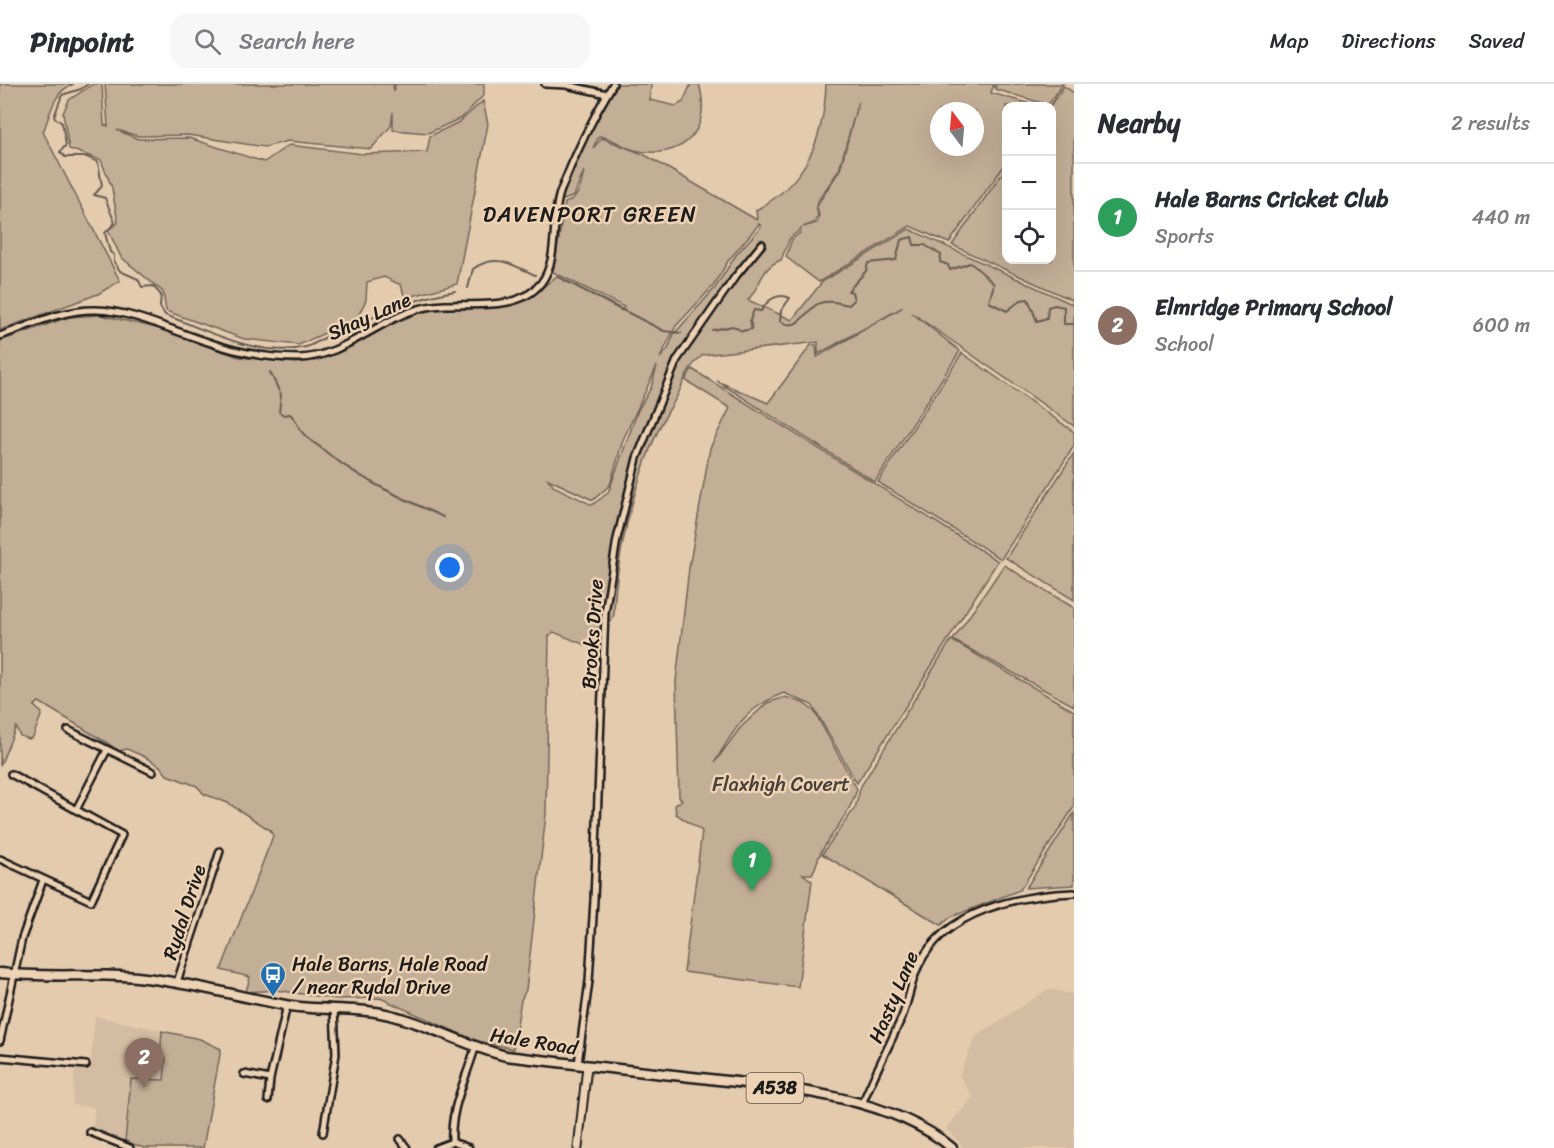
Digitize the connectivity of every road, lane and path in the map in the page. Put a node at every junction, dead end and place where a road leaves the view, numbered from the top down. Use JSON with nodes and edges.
{"nodes":[{"id":1,"x":545,"y":84,"type":"edge"},
{"id":2,"x":613,"y":84,"type":"edge"},
{"id":3,"x":607,"y":94,"type":"junction"},
{"id":4,"x":762,"y":244,"type":"dead end"},
{"id":5,"x":0,"y":336,"type":"edge"},
{"id":6,"x":68,"y":730,"type":"dead end"},
{"id":7,"x":107,"y":750,"type":"junction"},
{"id":8,"x":153,"y":772,"type":"dead end"},
{"id":9,"x":11,"y":774,"type":"dead end"},
{"id":10,"x":76,"y":810,"type":"junction"},
{"id":11,"x":220,"y":851,"type":"dead end"},
{"id":12,"x":0,"y":859,"type":"edge"},
{"id":13,"x":43,"y":880,"type":"junction"},
{"id":14,"x":1074,"y":893,"type":"edge"},
{"id":15,"x":0,"y":973,"type":"edge"},
{"id":16,"x":15,"y":975,"type":"junction"},
{"id":17,"x":177,"y":982,"type":"junction"},
{"id":18,"x":287,"y":1005,"type":"junction"},
{"id":19,"x":334,"y":1009,"type":"junction"},
{"id":20,"x":0,"y":1041,"type":"edge"},
{"id":21,"x":475,"y":1048,"type":"junction"},
{"id":22,"x":0,"y":1057,"type":"edge"},
{"id":23,"x":86,"y":1065,"type":"dead end"},
{"id":24,"x":583,"y":1065,"type":"junction"},
{"id":25,"x":244,"y":1074,"type":"dead end"},
{"id":26,"x":270,"y":1079,"type":"junction"},
{"id":27,"x":268,"y":1100,"type":"dead end"},
{"id":28,"x":862,"y":1104,"type":"junction"},
{"id":29,"x":90,"y":1132,"type":"dead end"},
{"id":30,"x":323,"y":1133,"type":"dead end"},
{"id":31,"x":400,"y":1139,"type":"dead end"},
{"id":32,"x":452,"y":1142,"type":"junction"},
{"id":33,"x":130,"y":1148,"type":"edge"},
{"id":34,"x":407,"y":1148,"type":"edge"},
{"id":35,"x":436,"y":1148,"type":"edge"},
{"id":36,"x":469,"y":1148,"type":"edge"},
{"id":37,"x":578,"y":1148,"type":"edge"},
{"id":38,"x":952,"y":1148,"type":"edge"}],
"edges":[{"from":1,"to":3,"type":"street"},
{"from":2,"to":3,"type":"street","name":"Shay Lane"},
{"from":3,"to":5,"type":"street","name":"Shay Lane"},
{"from":4,"to":24,"type":"street","name":"Brooks Drive"},
{"from":6,"to":7,"type":"street"},
{"from":7,"to":8,"type":"street"},
{"from":7,"to":10,"type":"street"},
{"from":9,"to":10,"type":"street"},
{"from":10,"to":13,"type":"street"},
{"from":11,"to":17,"type":"street","name":"Rydal Drive"},
{"from":12,"to":13,"type":"street"},
{"from":13,"to":16,"type":"street"},
{"from":14,"to":28,"type":"street","name":"Hasty Lane"},
{"from":15,"to":16,"type":"main road","name":"Hale Road","number":"A538"},
{"from":16,"to":17,"type":"main road","name":"Hale Road","number":"A538"},
{"from":16,"to":20,"type":"street"},
{"from":17,"to":18,"type":"main road","name":"Hale Road","number":"A538"},
{"from":18,"to":19,"type":"main road","name":"Hale Road","number":"A538"},
{"from":18,"to":26,"type":"street"},
{"from":19,"to":21,"type":"main road","name":"Hale Road","number":"A538"},
{"from":19,"to":30,"type":"street"},
{"from":21,"to":24,"type":"main road","name":"Hale Road","number":"A538"},
{"from":21,"to":32,"type":"street"},
{"from":22,"to":23,"type":"street"},
{"from":24,"to":28,"type":"main road","name":"Hale Road","number":"A538"},
{"from":24,"to":37,"type":"street"},
{"from":25,"to":26,"type":"street"},
{"from":26,"to":27,"type":"street"},
{"from":28,"to":38,"type":"main road","name":"Hale Road","number":"A538"},
{"from":29,"to":33,"type":"street"},
{"from":31,"to":34,"type":"street"},
{"from":32,"to":35,"type":"street"},
{"from":32,"to":36,"type":"street"}]}
